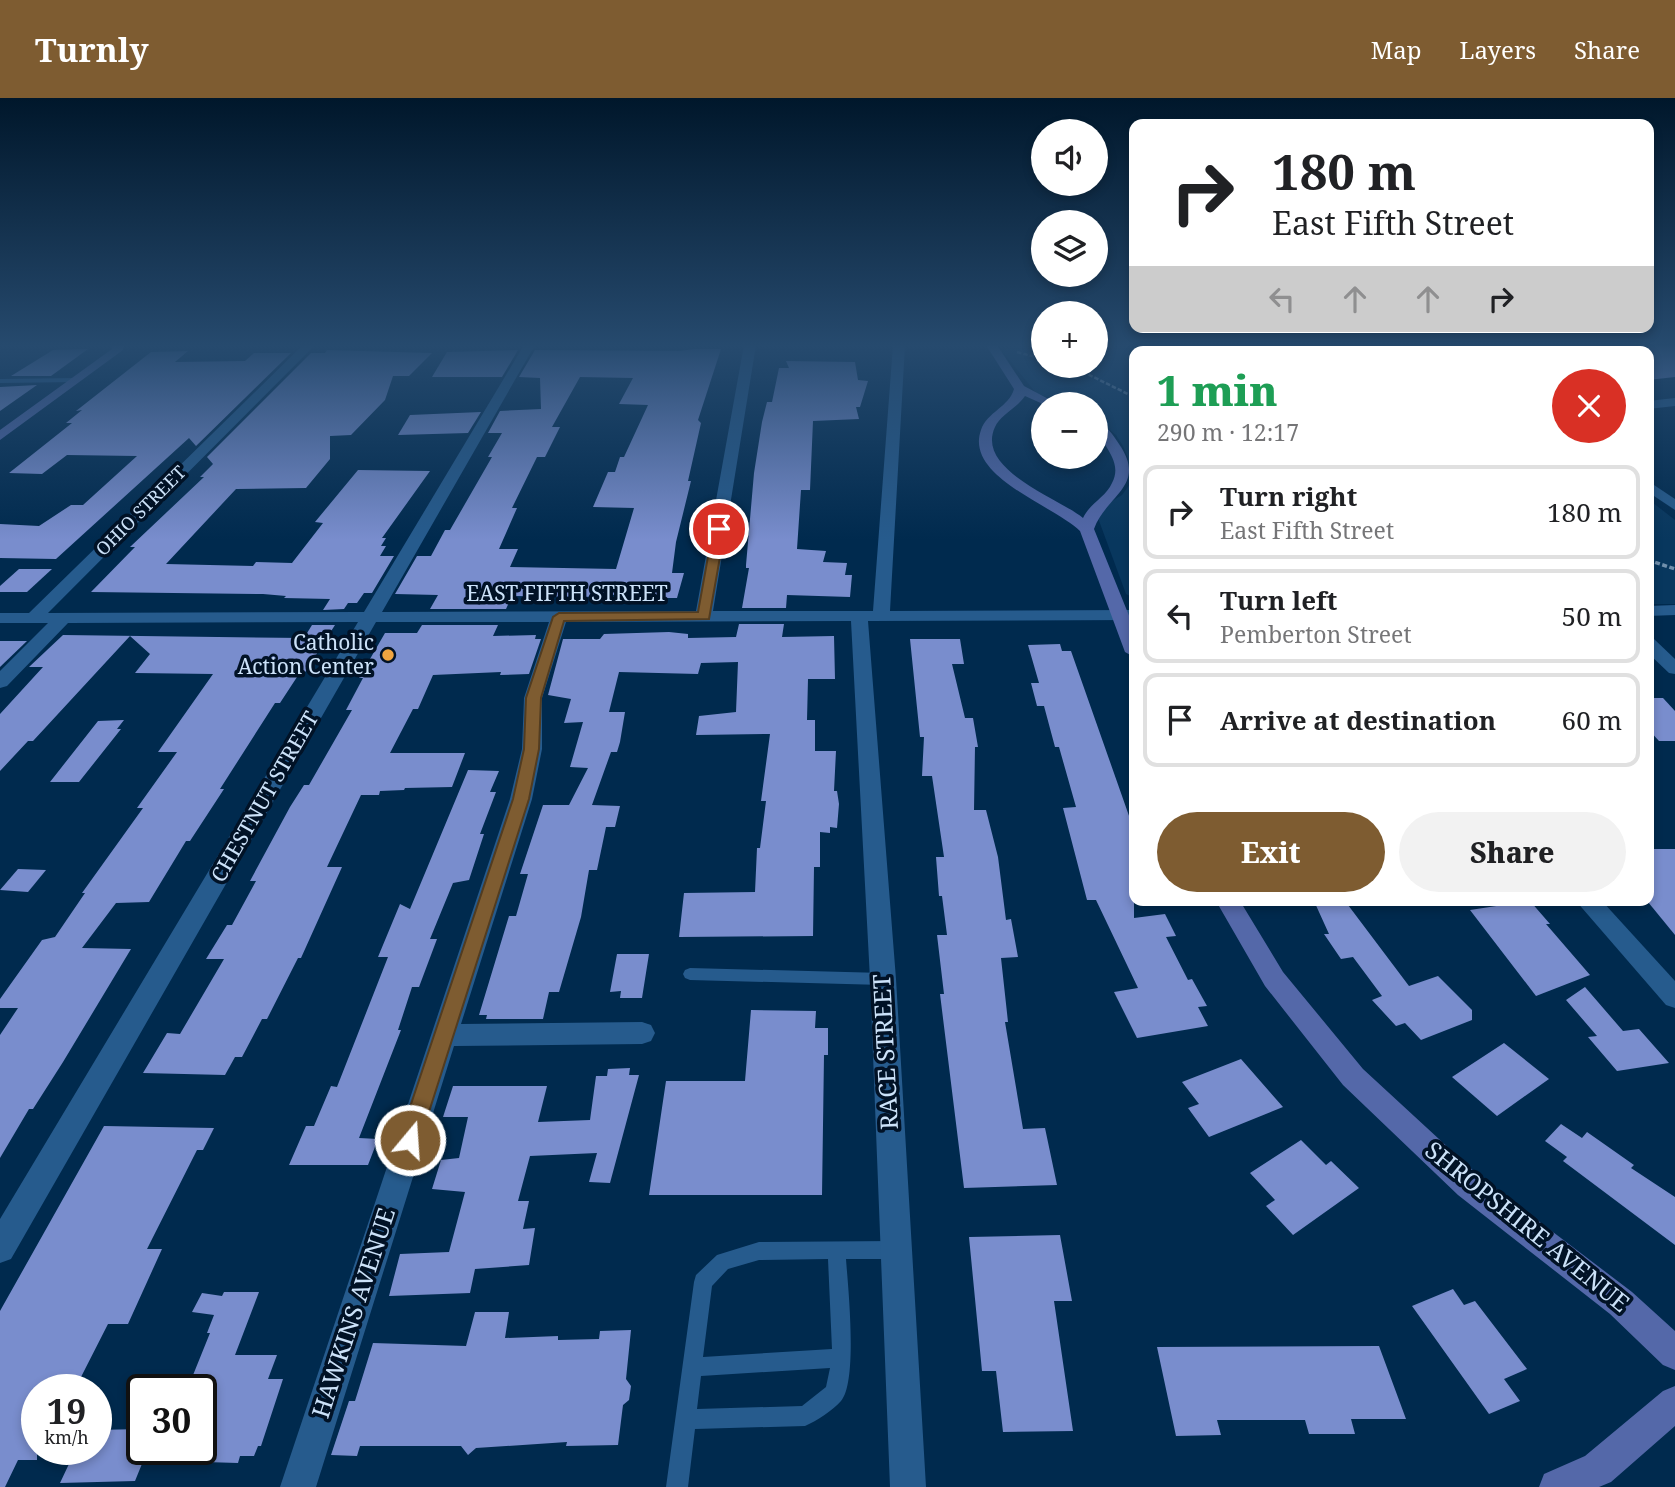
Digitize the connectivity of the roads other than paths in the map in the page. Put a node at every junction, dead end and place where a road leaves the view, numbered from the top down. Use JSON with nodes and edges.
{"nodes":[{"id":1,"x":36,"y":410,"type":"edge"},
{"id":2,"x":244,"y":410,"type":"edge"},
{"id":3,"x":492,"y":410,"type":"edge"},
{"id":4,"x":739,"y":410,"type":"edge"},
{"id":5,"x":892,"y":410,"type":"edge"},
{"id":6,"x":1004,"y":410,"type":"edge"},
{"id":7,"x":0,"y":436,"type":"edge"},
{"id":8,"x":1108,"y":437,"type":"edge"},
{"id":9,"x":1654,"y":490,"type":"edge"},
{"id":10,"x":1046,"y":501,"type":"junction"},
{"id":11,"x":1103,"y":501,"type":"junction"},
{"id":12,"x":1675,"y":506,"type":"edge"},
{"id":13,"x":1087,"y":528,"type":"junction"},
{"id":14,"x":1675,"y":610,"type":"edge"},
{"id":15,"x":1654,"y":611,"type":"edge"},
{"id":16,"x":1127,"y":615,"type":"edge"},
{"id":17,"x":704,"y":616,"type":"junction"},
{"id":18,"x":370,"y":617,"type":"junction"},
{"id":19,"x":559,"y":617,"type":"junction"},
{"id":20,"x":870,"y":617,"type":"junction"},
{"id":21,"x":0,"y":618,"type":"edge"},
{"id":22,"x":33,"y":618,"type":"junction"},
{"id":23,"x":63,"y":618,"type":"junction"},
{"id":24,"x":1654,"y":649,"type":"edge"},
{"id":25,"x":1675,"y":669,"type":"edge"},
{"id":26,"x":0,"y":682,"type":"edge"},
{"id":27,"x":1231,"y":906,"type":"edge"},
{"id":28,"x":1592,"y":906,"type":"edge"},
{"id":29,"x":690,"y":974,"type":"dead end"},
{"id":30,"x":883,"y":979,"type":"junction"},
{"id":31,"x":1675,"y":998,"type":"edge"},
{"id":32,"x":642,"y":1033,"type":"dead end"},
{"id":33,"x":443,"y":1035,"type":"junction"},
{"id":34,"x":0,"y":1248,"type":"edge"},
{"id":35,"x":896,"y":1250,"type":"junction"},
{"id":36,"x":837,"y":1252,"type":"junction"},
{"id":37,"x":1675,"y":1353,"type":"edge"},
{"id":38,"x":842,"y":1359,"type":"junction"},
{"id":39,"x":693,"y":1367,"type":"junction"},
{"id":40,"x":1675,"y":1403,"type":"edge"},
{"id":41,"x":686,"y":1419,"type":"junction"},
{"id":42,"x":298,"y":1487,"type":"edge"},
{"id":43,"x":677,"y":1487,"type":"edge"},
{"id":44,"x":908,"y":1487,"type":"edge"},
{"id":45,"x":1557,"y":1487,"type":"edge"}],
"edges":[{"from":1,"to":7,"type":"street"},
{"from":2,"to":22,"type":"street","name":"OHIO STREET"},
{"from":3,"to":18,"type":"street","name":"CHESTNUT STREET"},
{"from":4,"to":17,"type":"street"},
{"from":5,"to":20,"type":"street","name":"RACE STREET"},
{"from":6,"to":10,"type":"street"},
{"from":8,"to":11,"type":"street"},
{"from":9,"to":12,"type":"street"},
{"from":10,"to":11,"type":"street"},
{"from":10,"to":13,"type":"street"},
{"from":11,"to":13,"type":"street"},
{"from":13,"to":16,"type":"street"},
{"from":14,"to":15,"type":"street"},
{"from":16,"to":20,"type":"street","name":"EAST FIFTH STREET"},
{"from":17,"to":19,"type":"street","name":"EAST FIFTH STREET"},
{"from":17,"to":20,"type":"street","name":"EAST FIFTH STREET"},
{"from":18,"to":19,"type":"street","name":"EAST FIFTH STREET"},
{"from":18,"to":23,"type":"street","name":"EAST FIFTH STREET"},
{"from":18,"to":34,"type":"street","name":"CHESTNUT STREET"},
{"from":19,"to":33,"type":"street","name":"HAWKINS AVENUE"},
{"from":20,"to":30,"type":"street","name":"RACE STREET"},
{"from":21,"to":22,"type":"street","name":"EAST FIFTH STREET"},
{"from":22,"to":23,"type":"street","name":"EAST FIFTH STREET"},
{"from":23,"to":26,"type":"street"},
{"from":24,"to":25,"type":"street"},
{"from":27,"to":37,"type":"street","name":"SHROPSHIRE AVENUE"},
{"from":28,"to":31,"type":"street"},
{"from":29,"to":30,"type":"lane"},
{"from":30,"to":35,"type":"street","name":"RACE STREET"},
{"from":32,"to":33,"type":"street"},
{"from":33,"to":42,"type":"street","name":"HAWKINS AVENUE"},
{"from":35,"to":36,"type":"lane"},
{"from":35,"to":44,"type":"street","name":"RACE STREET"},
{"from":36,"to":38,"type":"lane"},
{"from":36,"to":39,"type":"lane"},
{"from":38,"to":39,"type":"lane"},
{"from":38,"to":41,"type":"lane"},
{"from":39,"to":41,"type":"lane"},
{"from":40,"to":45,"type":"street"},
{"from":41,"to":43,"type":"lane"}]}
